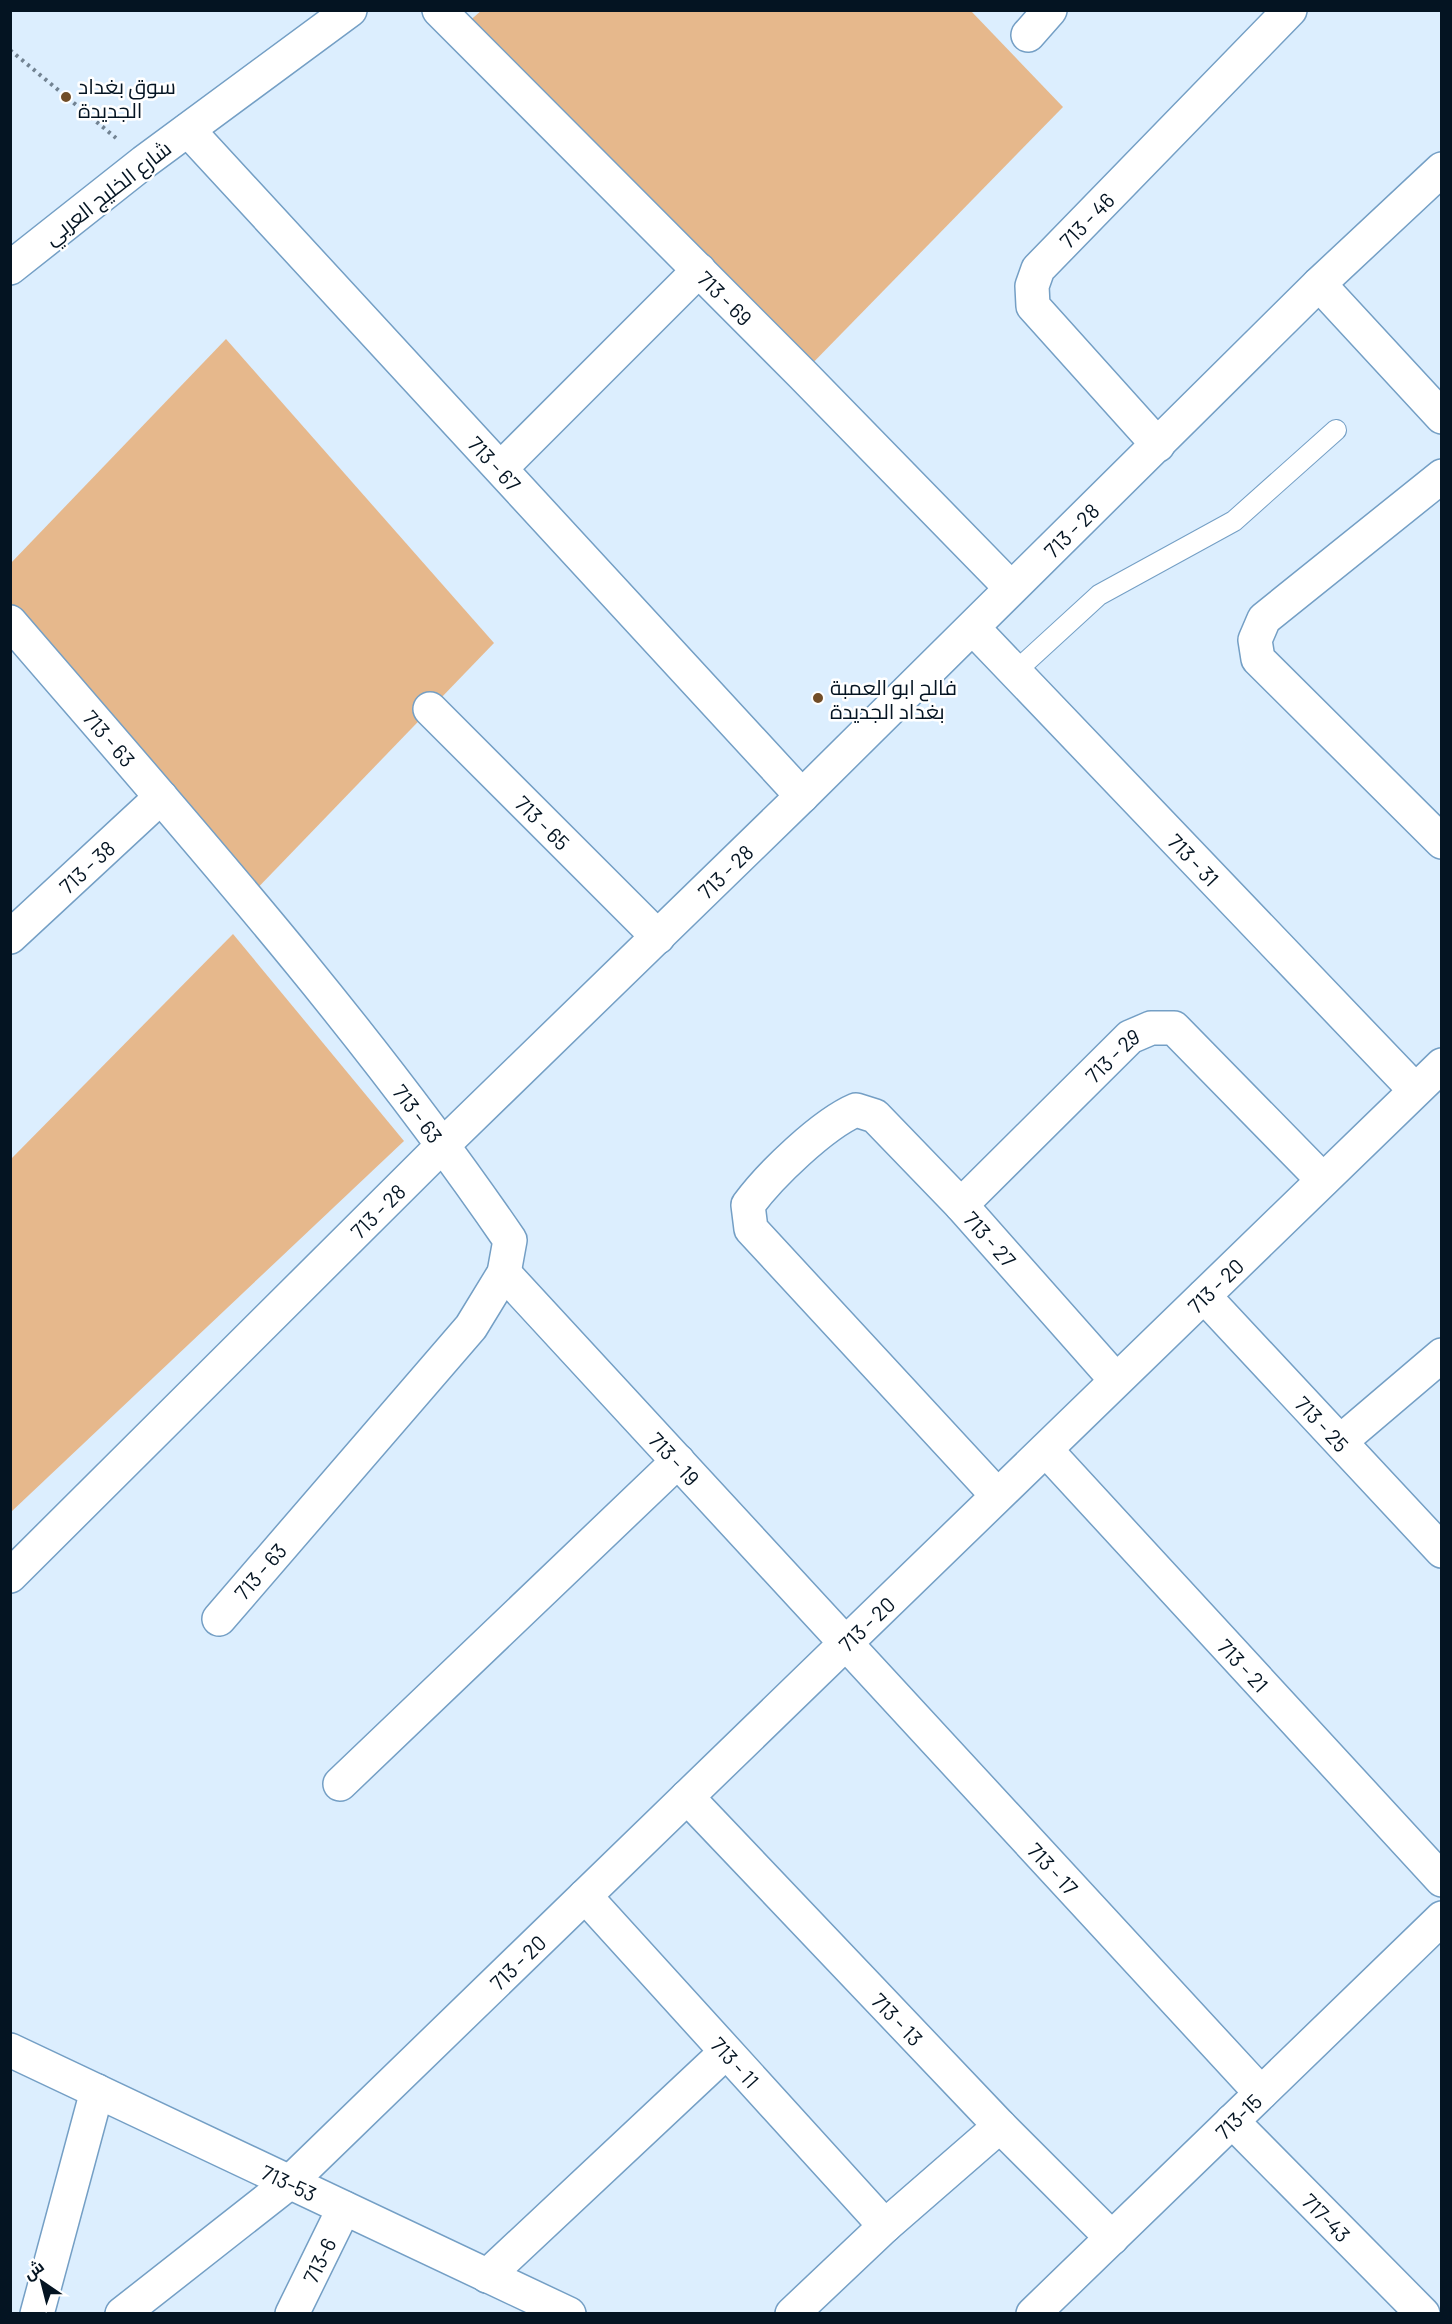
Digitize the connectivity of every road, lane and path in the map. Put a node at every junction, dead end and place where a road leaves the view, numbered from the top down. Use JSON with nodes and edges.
{"nodes":[{"id":1,"x":350,"y":10,"type":"edge"},
{"id":2,"x":439,"y":10,"type":"edge"},
{"id":3,"x":1050,"y":10,"type":"edge"},
{"id":4,"x":1290,"y":10,"type":"edge"},
{"id":5,"x":1028,"y":35,"type":"dead end"},
{"id":6,"x":10,"y":50,"type":"edge"},
{"id":7,"x":189,"y":130,"type":"junction"},
{"id":8,"x":144,"y":162,"type":"junction"},
{"id":9,"x":1442,"y":169,"type":"edge"},
{"id":10,"x":10,"y":268,"type":"edge"},
{"id":11,"x":699,"y":270,"type":"junction"},
{"id":12,"x":1319,"y":284,"type":"junction"},
{"id":13,"x":1442,"y":417,"type":"edge"},
{"id":14,"x":1336,"y":430,"type":"dead end"},
{"id":15,"x":1158,"y":445,"type":"junction"},
{"id":16,"x":501,"y":468,"type":"junction"},
{"id":17,"x":1442,"y":476,"type":"edge"},
{"id":18,"x":1011,"y":588,"type":"junction"},
{"id":19,"x":10,"y":622,"type":"edge"},
{"id":20,"x":973,"y":628,"type":"junction"},
{"id":21,"x":1015,"y":672,"type":"junction"},
{"id":22,"x":430,"y":709,"type":"dead end"},
{"id":23,"x":802,"y":796,"type":"junction"},
{"id":24,"x":161,"y":798,"type":"junction"},
{"id":25,"x":1442,"y":842,"type":"edge"},
{"id":26,"x":10,"y":937,"type":"edge"},
{"id":27,"x":658,"y":937,"type":"junction"},
{"id":28,"x":1442,"y":1065,"type":"edge"},
{"id":29,"x":1415,"y":1090,"type":"junction"},
{"id":30,"x":444,"y":1144,"type":"junction"},
{"id":31,"x":1323,"y":1180,"type":"junction"},
{"id":32,"x":961,"y":1205,"type":"junction"},
{"id":33,"x":504,"y":1273,"type":"junction"},
{"id":34,"x":1204,"y":1296,"type":"junction"},
{"id":35,"x":1442,"y":1355,"type":"edge"},
{"id":36,"x":1116,"y":1380,"type":"junction"},
{"id":37,"x":1341,"y":1441,"type":"junction"},
{"id":38,"x":1046,"y":1449,"type":"junction"},
{"id":39,"x":678,"y":1461,"type":"junction"},
{"id":40,"x":998,"y":1496,"type":"junction"},
{"id":41,"x":1442,"y":1551,"type":"edge"},
{"id":42,"x":10,"y":1576,"type":"edge"},
{"id":43,"x":219,"y":1619,"type":"dead end"},
{"id":44,"x":846,"y":1643,"type":"junction"},
{"id":45,"x":340,"y":1784,"type":"dead end"},
{"id":46,"x":687,"y":1797,"type":"junction"},
{"id":47,"x":1442,"y":1880,"type":"edge"},
{"id":48,"x":585,"y":1896,"type":"junction"},
{"id":49,"x":1442,"y":1918,"type":"edge"},
{"id":50,"x":726,"y":2052,"type":"junction"},
{"id":51,"x":11,"y":2054,"type":"edge"},
{"id":52,"x":97,"y":2091,"type":"junction"},
{"id":53,"x":1261,"y":2093,"type":"junction"},
{"id":54,"x":1232,"y":2121,"type":"junction"},
{"id":55,"x":1000,"y":2126,"type":"junction"},
{"id":56,"x":290,"y":2182,"type":"junction"},
{"id":57,"x":344,"y":2208,"type":"junction"},
{"id":58,"x":885,"y":2226,"type":"junction"},
{"id":59,"x":1112,"y":2238,"type":"junction"},
{"id":60,"x":487,"y":2276,"type":"junction"},
{"id":61,"x":1052,"y":2309,"type":"edge"},
{"id":62,"x":37,"y":2313,"type":"edge"},
{"id":63,"x":122,"y":2313,"type":"edge"},
{"id":64,"x":292,"y":2313,"type":"edge"},
{"id":65,"x":569,"y":2313,"type":"edge"},
{"id":66,"x":792,"y":2313,"type":"edge"},
{"id":67,"x":1424,"y":2313,"type":"edge"}],
"edges":[{"from":1,"to":7,"type":"street","name":"شارع الخليج العربي"},
{"from":2,"to":11,"type":"street","name":"713 - 69"},
{"from":3,"to":5,"type":"street"},
{"from":4,"to":15,"type":"street","name":"713 - 46"},
{"from":6,"to":8,"type":"path"},
{"from":7,"to":8,"type":"street","name":"شارع الخليج العربي"},
{"from":7,"to":16,"type":"street","name":"713 - 67"},
{"from":8,"to":10,"type":"street","name":"شارع الخليج العربي"},
{"from":9,"to":12,"type":"street","name":"713 - 28"},
{"from":11,"to":16,"type":"street"},
{"from":11,"to":18,"type":"street","name":"713 - 69"},
{"from":12,"to":13,"type":"street"},
{"from":12,"to":15,"type":"street","name":"713 - 28"},
{"from":14,"to":21,"type":"lane"},
{"from":15,"to":18,"type":"street","name":"713 - 28"},
{"from":16,"to":23,"type":"street","name":"713 - 67"},
{"from":17,"to":25,"type":"street"},
{"from":18,"to":20,"type":"street","name":"713 - 28"},
{"from":19,"to":24,"type":"street","name":"713 - 63"},
{"from":20,"to":21,"type":"street","name":"713 - 31"},
{"from":20,"to":23,"type":"street","name":"713 - 28"},
{"from":21,"to":29,"type":"street","name":"713 - 31"},
{"from":22,"to":27,"type":"street","name":"713 - 65"},
{"from":23,"to":27,"type":"street","name":"713 - 28"},
{"from":24,"to":26,"type":"street","name":"713 - 38"},
{"from":24,"to":30,"type":"street","name":"713 - 63"},
{"from":27,"to":30,"type":"street","name":"713 - 28"},
{"from":28,"to":29,"type":"street","name":"713 - 20"},
{"from":29,"to":31,"type":"street","name":"713 - 20"},
{"from":30,"to":33,"type":"street","name":"713 - 63"},
{"from":30,"to":42,"type":"street","name":"713 - 28"},
{"from":31,"to":32,"type":"street","name":"713 - 29"},
{"from":31,"to":34,"type":"street","name":"713 - 20"},
{"from":32,"to":36,"type":"street","name":"713 - 27"},
{"from":32,"to":40,"type":"street","name":"713 - 27"},
{"from":33,"to":39,"type":"street","name":"713 - 19"},
{"from":33,"to":43,"type":"street","name":"713 - 63"},
{"from":34,"to":36,"type":"street","name":"713 - 20"},
{"from":34,"to":37,"type":"street","name":"713 - 25"},
{"from":35,"to":37,"type":"street"},
{"from":36,"to":38,"type":"street","name":"713 - 20"},
{"from":37,"to":41,"type":"street","name":"713 - 25"},
{"from":38,"to":40,"type":"street","name":"713 - 20"},
{"from":38,"to":47,"type":"street","name":"713 - 21"},
{"from":39,"to":44,"type":"street","name":"713 - 19"},
{"from":39,"to":45,"type":"street"},
{"from":40,"to":44,"type":"street","name":"713 - 20"},
{"from":44,"to":46,"type":"street","name":"713 - 20"},
{"from":44,"to":53,"type":"street","name":"713 - 17"},
{"from":46,"to":48,"type":"street","name":"713 - 20"},
{"from":46,"to":55,"type":"street","name":"713 - 13"},
{"from":48,"to":50,"type":"street","name":"713 - 11"},
{"from":48,"to":56,"type":"street","name":"713 - 20"},
{"from":49,"to":53,"type":"street","name":"713-15"},
{"from":50,"to":58,"type":"street","name":"713 - 11"},
{"from":50,"to":60,"type":"street"},
{"from":51,"to":52,"type":"street","name":"713-53"},
{"from":52,"to":56,"type":"street","name":"713-53"},
{"from":52,"to":62,"type":"street"},
{"from":53,"to":54,"type":"street","name":"713-15"},
{"from":54,"to":59,"type":"street","name":"713-15"},
{"from":54,"to":67,"type":"street","name":"717-43"},
{"from":55,"to":58,"type":"street"},
{"from":55,"to":59,"type":"street","name":"713 - 13"},
{"from":56,"to":57,"type":"street","name":"713-53"},
{"from":56,"to":63,"type":"street","name":"713 - 20"},
{"from":57,"to":60,"type":"street","name":"713-53"},
{"from":57,"to":64,"type":"street","name":"713-6"},
{"from":58,"to":66,"type":"street"},
{"from":59,"to":61,"type":"street","name":"713-15"},
{"from":60,"to":65,"type":"street","name":"713-53"}]}
